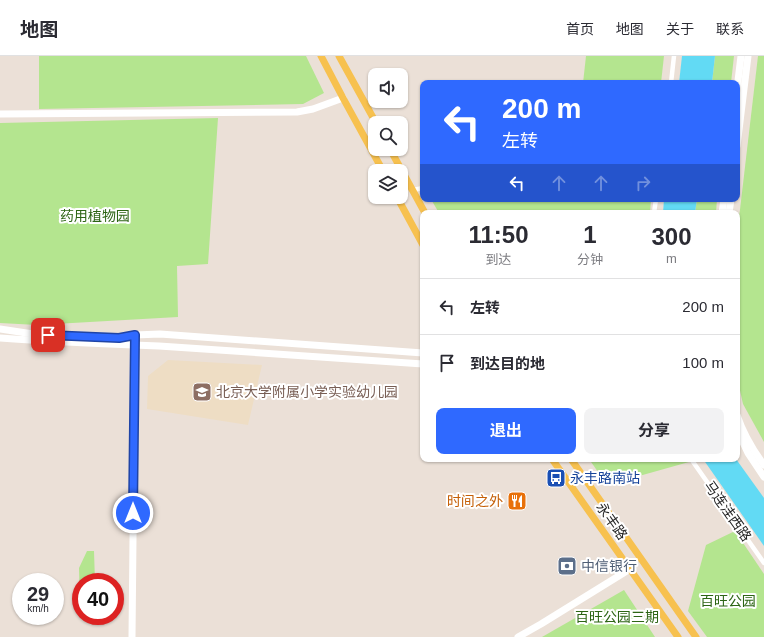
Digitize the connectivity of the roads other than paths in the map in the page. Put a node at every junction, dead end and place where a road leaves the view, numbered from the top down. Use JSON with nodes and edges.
{"nodes":[{"id":1,"x":321,"y":56,"type":"edge"},
{"id":2,"x":339,"y":56,"type":"edge"},
{"id":3,"x":674,"y":56,"type":"edge"},
{"id":4,"x":741,"y":56,"type":"edge"},
{"id":5,"x":748,"y":56,"type":"edge"},
{"id":6,"x":671,"y":80,"type":"edge"},
{"id":7,"x":738,"y":80,"type":"edge"},
{"id":8,"x":343,"y":98,"type":"junction"},
{"id":9,"x":0,"y":114,"type":"edge"},
{"id":10,"x":372,"y":116,"type":"edge"},
{"id":11,"x":740,"y":121,"type":"edge"},
{"id":12,"x":394,"y":156,"type":"edge"},
{"id":13,"x":379,"y":164,"type":"edge"},
{"id":14,"x":420,"y":189,"type":"edge"},
{"id":15,"x":413,"y":190,"type":"junction"},
{"id":16,"x":401,"y":204,"type":"edge"},
{"id":17,"x":423,"y":210,"type":"edge"},
{"id":18,"x":420,"y":239,"type":"edge"},
{"id":19,"x":0,"y":329,"type":"edge"},
{"id":20,"x":135,"y":335,"type":"junction"},
{"id":21,"x":0,"y":338,"type":"edge"},
{"id":22,"x":134,"y":345,"type":"junction"},
{"id":23,"x":420,"y":353,"type":"edge"},
{"id":24,"x":420,"y":364,"type":"edge"},
{"id":25,"x":740,"y":421,"type":"edge"},
{"id":26,"x":740,"y":436,"type":"edge"},
{"id":27,"x":554,"y":462,"type":"edge"},
{"id":28,"x":573,"y":462,"type":"edge"},
{"id":29,"x":693,"y":462,"type":"edge"},
{"id":30,"x":764,"y":465,"type":"edge"},
{"id":31,"x":764,"y":477,"type":"edge"},
{"id":32,"x":764,"y":563,"type":"edge"},
{"id":33,"x":630,"y":569,"type":"junction"},
{"id":34,"x":132,"y":637,"type":"edge"},
{"id":35,"x":518,"y":637,"type":"edge"},
{"id":36,"x":678,"y":637,"type":"edge"},
{"id":37,"x":696,"y":637,"type":"edge"}],
"edges":[{"from":1,"to":8,"type":"main road"},
{"from":2,"to":10,"type":"main road"},
{"from":3,"to":6,"type":"street"},
{"from":4,"to":7,"type":"street"},
{"from":5,"to":11,"type":"street"},
{"from":8,"to":9,"type":"street"},
{"from":8,"to":13,"type":"main road"},
{"from":12,"to":15,"type":"main road"},
{"from":14,"to":15,"type":"street"},
{"from":15,"to":17,"type":"main road"},
{"from":16,"to":18,"type":"main road"},
{"from":19,"to":20,"type":"street"},
{"from":20,"to":22,"type":"street"},
{"from":20,"to":23,"type":"street"},
{"from":21,"to":22,"type":"street"},
{"from":22,"to":24,"type":"street"},
{"from":22,"to":34,"type":"street"},
{"from":25,"to":30,"type":"street"},
{"from":26,"to":31,"type":"street"},
{"from":27,"to":33,"type":"main road","name":"永丰路"},
{"from":28,"to":37,"type":"main road","name":"永丰路"},
{"from":29,"to":32,"type":"street","name":"马连洼西路"},
{"from":33,"to":35,"type":"street"},
{"from":33,"to":36,"type":"main road","name":"永丰路"}]}
